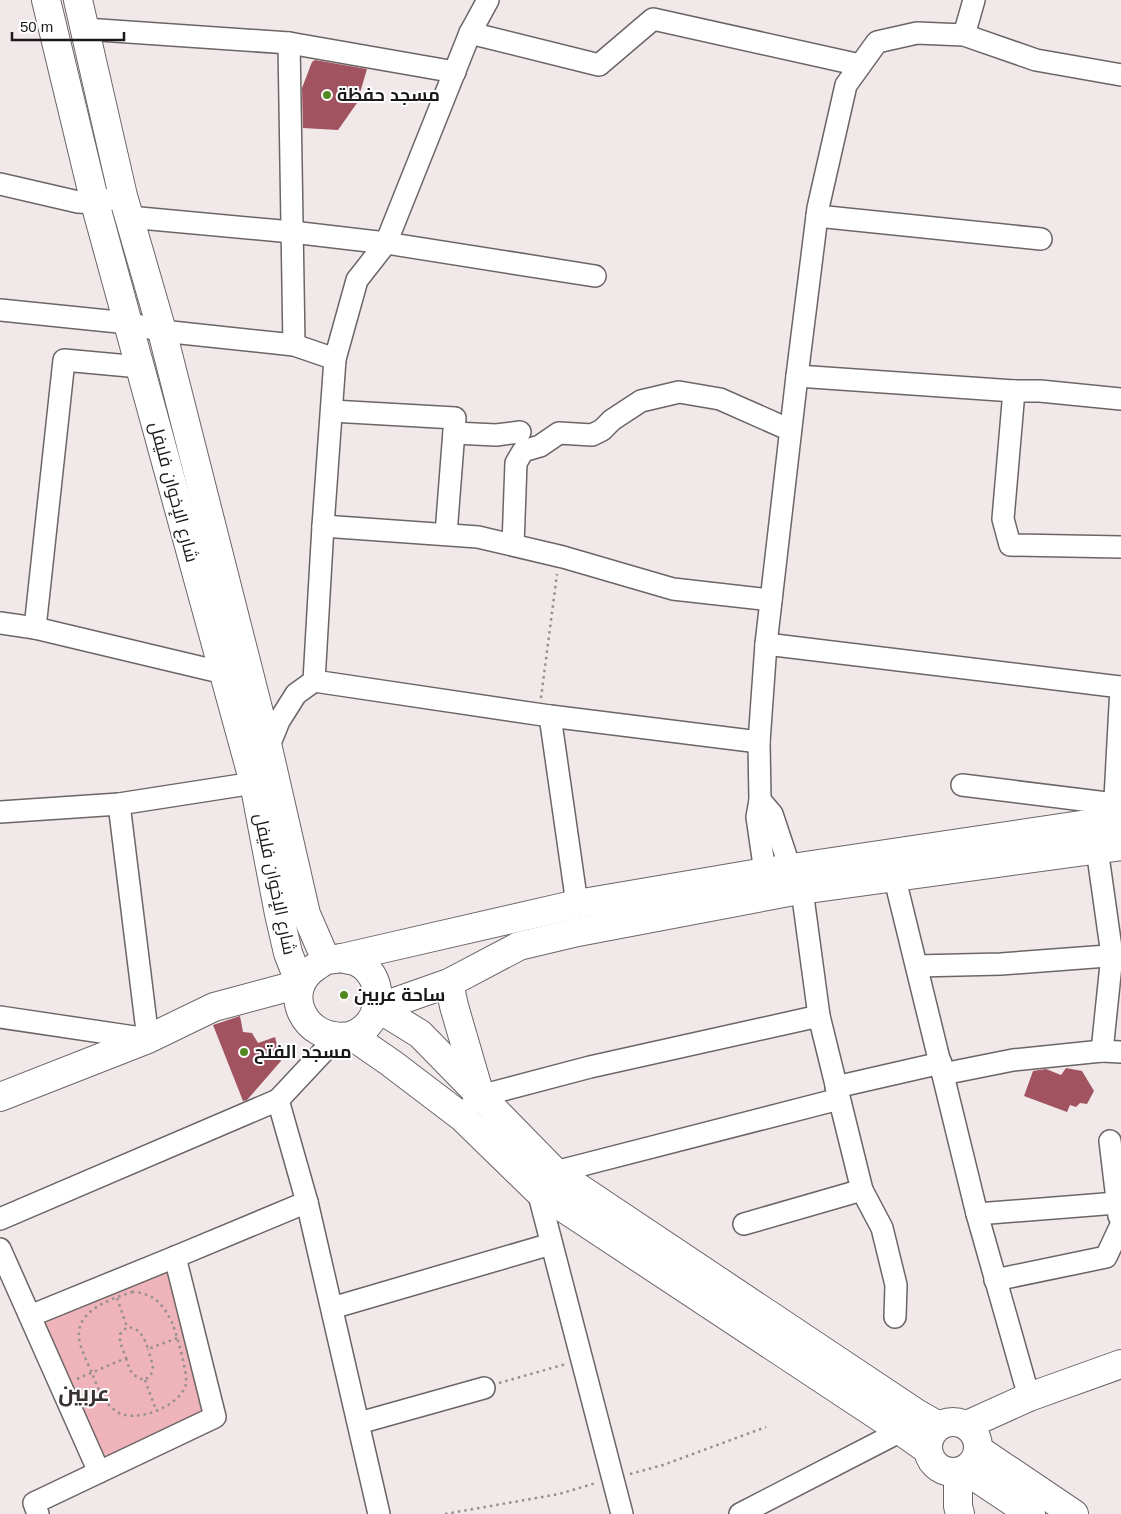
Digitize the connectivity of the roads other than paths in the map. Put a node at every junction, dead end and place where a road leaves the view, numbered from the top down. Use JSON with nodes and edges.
{"nodes":[{"id":1,"x":46,"y":0,"type":"edge"},
{"id":2,"x":78,"y":0,"type":"edge"},
{"id":3,"x":488,"y":0,"type":"edge"},
{"id":4,"x":974,"y":0,"type":"edge"},
{"id":5,"x":85,"y":29,"type":"junction"},
{"id":6,"x":470,"y":33,"type":"junction"},
{"id":7,"x":964,"y":35,"type":"junction"},
{"id":8,"x":289,"y":42,"type":"junction"},
{"id":9,"x":860,"y":66,"type":"junction"},
{"id":10,"x":455,"y":72,"type":"junction"},
{"id":11,"x":1121,"y":75,"type":"edge"},
{"id":12,"x":0,"y":184,"type":"edge"},
{"id":13,"x":95,"y":203,"type":"junction"},
{"id":14,"x":126,"y":206,"type":"junction"},
{"id":15,"x":817,"y":216,"type":"junction"},
{"id":16,"x":292,"y":232,"type":"junction"},
{"id":17,"x":1041,"y":239,"type":"dead end"},
{"id":18,"x":386,"y":243,"type":"junction"},
{"id":19,"x":595,"y":276,"type":"dead end"},
{"id":20,"x":0,"y":310,"type":"edge"},
{"id":21,"x":128,"y":323,"type":"junction"},
{"id":22,"x":162,"y":331,"type":"junction"},
{"id":23,"x":294,"y":345,"type":"junction"},
{"id":24,"x":335,"y":359,"type":"junction"},
{"id":25,"x":140,"y":367,"type":"junction"},
{"id":26,"x":796,"y":376,"type":"junction"},
{"id":27,"x":1014,"y":391,"type":"junction"},
{"id":28,"x":1121,"y":399,"type":"edge"},
{"id":29,"x":332,"y":411,"type":"junction"},
{"id":30,"x":790,"y":430,"type":"junction"},
{"id":31,"x":520,"y":432,"type":"dead end"},
{"id":32,"x":454,"y":433,"type":"junction"},
{"id":33,"x":323,"y":526,"type":"junction"},
{"id":34,"x":446,"y":534,"type":"junction"},
{"id":35,"x":513,"y":545,"type":"junction"},
{"id":36,"x":1121,"y":547,"type":"edge"},
{"id":37,"x":771,"y":600,"type":"junction"},
{"id":38,"x":0,"y":623,"type":"edge"},
{"id":39,"x":35,"y":628,"type":"junction"},
{"id":40,"x":766,"y":644,"type":"junction"},
{"id":41,"x":224,"y":673,"type":"junction"},
{"id":42,"x":314,"y":681,"type":"junction"},
{"id":43,"x":1121,"y":687,"type":"edge"},
{"id":44,"x":544,"y":715,"type":"junction"},
{"id":45,"x":759,"y":742,"type":"junction"},
{"id":46,"x":268,"y":748,"type":"junction"},
{"id":47,"x":254,"y":783,"type":"junction"},
{"id":48,"x":962,"y":785,"type":"dead end"},
{"id":49,"x":119,"y":804,"type":"junction"},
{"id":50,"x":0,"y":812,"type":"edge"},
{"id":51,"x":1117,"y":814,"type":"edge"},
{"id":52,"x":1109,"y":848,"type":"edge"},
{"id":53,"x":892,"y":866,"type":"junction"},
{"id":54,"x":784,"y":884,"type":"junction"},
{"id":55,"x":577,"y":904,"type":"junction"},
{"id":56,"x":1116,"y":955,"type":"edge"},
{"id":57,"x":334,"y":959,"type":"junction"},
{"id":58,"x":917,"y":966,"type":"junction"},
{"id":59,"x":449,"y":983,"type":"junction"},
{"id":60,"x":300,"y":984,"type":"junction"},
{"id":61,"x":378,"y":1008,"type":"junction"},
{"id":62,"x":819,"y":1016,"type":"junction"},
{"id":63,"x":0,"y":1017,"type":"edge"},
{"id":64,"x":344,"y":1037,"type":"junction"},
{"id":65,"x":148,"y":1038,"type":"junction"},
{"id":66,"x":1112,"y":1051,"type":"edge"},
{"id":67,"x":942,"y":1068,"type":"junction"},
{"id":68,"x":838,"y":1093,"type":"junction"},
{"id":69,"x":480,"y":1096,"type":"junction"},
{"id":70,"x":0,"y":1097,"type":"edge"},
{"id":71,"x":278,"y":1100,"type":"junction"},
{"id":72,"x":462,"y":1116,"type":"junction"},
{"id":73,"x":1110,"y":1142,"type":"dead end"},
{"id":74,"x":546,"y":1181,"type":"junction"},
{"id":75,"x":862,"y":1190,"type":"junction"},
{"id":76,"x":308,"y":1202,"type":"junction"},
{"id":77,"x":1117,"y":1203,"type":"junction"},
{"id":78,"x":977,"y":1214,"type":"junction"},
{"id":79,"x":0,"y":1219,"type":"edge"},
{"id":80,"x":744,"y":1224,"type":"dead end"},
{"id":81,"x":1121,"y":1226,"type":"edge"},
{"id":82,"x":551,"y":1244,"type":"junction"},
{"id":83,"x":0,"y":1249,"type":"edge"},
{"id":84,"x":175,"y":1257,"type":"junction"},
{"id":85,"x":996,"y":1280,"type":"junction"},
{"id":86,"x":332,"y":1308,"type":"junction"},
{"id":87,"x":30,"y":1316,"type":"junction"},
{"id":88,"x":895,"y":1317,"type":"dead end"},
{"id":89,"x":1121,"y":1364,"type":"edge"},
{"id":90,"x":1121,"y":1381,"type":"edge"},
{"id":91,"x":484,"y":1388,"type":"road end"},
{"id":92,"x":1028,"y":1397,"type":"junction"},
{"id":93,"x":358,"y":1423,"type":"junction"},
{"id":94,"x":939,"y":1426,"type":"junction"},
{"id":95,"x":901,"y":1431,"type":"junction"},
{"id":96,"x":928,"y":1450,"type":"junction"},
{"id":97,"x":969,"y":1452,"type":"junction"},
{"id":98,"x":99,"y":1472,"type":"junction"},
{"id":99,"x":38,"y":1514,"type":"edge"},
{"id":100,"x":379,"y":1514,"type":"edge"},
{"id":101,"x":622,"y":1514,"type":"edge"},
{"id":102,"x":740,"y":1514,"type":"edge"},
{"id":103,"x":960,"y":1514,"type":"edge"},
{"id":104,"x":1031,"y":1514,"type":"edge"},
{"id":105,"x":1074,"y":1514,"type":"edge"}],
"edges":[{"from":1,"to":13,"type":"main road","name":"شارع الإخوان فليفل"},
{"from":2,"to":5,"type":"main road","name":"شارع الإخوان فليفل"},
{"from":3,"to":6,"type":"street"},
{"from":4,"to":7,"type":"street"},
{"from":5,"to":8,"type":"street"},
{"from":5,"to":14,"type":"main road","name":"شارع الإخوان فليفل"},
{"from":6,"to":9,"type":"street"},
{"from":6,"to":10,"type":"street"},
{"from":7,"to":9,"type":"street"},
{"from":7,"to":11,"type":"street"},
{"from":8,"to":10,"type":"street"},
{"from":8,"to":16,"type":"street"},
{"from":9,"to":15,"type":"street"},
{"from":10,"to":18,"type":"street"},
{"from":12,"to":13,"type":"street"},
{"from":13,"to":14,"type":"street"},
{"from":13,"to":21,"type":"main road","name":"شارع الإخوان فليفل"},
{"from":14,"to":16,"type":"street"},
{"from":14,"to":22,"type":"main road","name":"شارع الإخوان فليفل"},
{"from":15,"to":17,"type":"street"},
{"from":15,"to":26,"type":"street"},
{"from":16,"to":18,"type":"street"},
{"from":16,"to":23,"type":"street"},
{"from":18,"to":19,"type":"street"},
{"from":18,"to":24,"type":"street"},
{"from":20,"to":21,"type":"street"},
{"from":21,"to":22,"type":"street"},
{"from":21,"to":25,"type":"main road","name":"شارع الإخوان فليفل"},
{"from":22,"to":23,"type":"street"},
{"from":22,"to":46,"type":"main road","name":"شارع الإخوان فليفل"},
{"from":23,"to":24,"type":"street"},
{"from":24,"to":29,"type":"street"},
{"from":25,"to":39,"type":"street"},
{"from":25,"to":41,"type":"main road","name":"شارع الإخوان فليفل"},
{"from":26,"to":27,"type":"street"},
{"from":26,"to":30,"type":"street"},
{"from":27,"to":28,"type":"street"},
{"from":27,"to":36,"type":"street"},
{"from":29,"to":32,"type":"street"},
{"from":29,"to":33,"type":"street"},
{"from":30,"to":35,"type":"street"},
{"from":30,"to":37,"type":"street"},
{"from":31,"to":32,"type":"street"},
{"from":32,"to":34,"type":"street"},
{"from":33,"to":34,"type":"street"},
{"from":33,"to":42,"type":"street"},
{"from":34,"to":35,"type":"street"},
{"from":35,"to":37,"type":"street"},
{"from":37,"to":40,"type":"street"},
{"from":38,"to":39,"type":"street"},
{"from":39,"to":41,"type":"street"},
{"from":40,"to":43,"type":"street"},
{"from":40,"to":45,"type":"street"},
{"from":41,"to":47,"type":"main road","name":"شارع الإخوان فليفل"},
{"from":42,"to":44,"type":"street"},
{"from":42,"to":46,"type":"street"},
{"from":43,"to":51,"type":"street"},
{"from":44,"to":45,"type":"street"},
{"from":44,"to":55,"type":"street"},
{"from":45,"to":54,"type":"street"},
{"from":46,"to":57,"type":"main road","name":"شارع الإخوان فليفل"},
{"from":47,"to":49,"type":"street"},
{"from":47,"to":60,"type":"main road","name":"شارع الإخوان فليفل"},
{"from":48,"to":51,"type":"street"},
{"from":49,"to":50,"type":"street"},
{"from":49,"to":65,"type":"street"},
{"from":51,"to":53,"type":"main road"},
{"from":52,"to":53,"type":"main road"},
{"from":52,"to":56,"type":"street"},
{"from":53,"to":54,"type":"main road"},
{"from":53,"to":58,"type":"street"},
{"from":54,"to":55,"type":"main road"},
{"from":54,"to":59,"type":"main road"},
{"from":54,"to":62,"type":"street"},
{"from":55,"to":57,"type":"main road"},
{"from":56,"to":58,"type":"street"},
{"from":56,"to":66,"type":"street"},
{"from":57,"to":60,"type":"main road"},
{"from":57,"to":61,"type":"main road"},
{"from":58,"to":67,"type":"street"},
{"from":59,"to":61,"type":"main road"},
{"from":59,"to":69,"type":"main road"},
{"from":60,"to":64,"type":"main road"},
{"from":60,"to":65,"type":"main road"},
{"from":61,"to":64,"type":"main road"},
{"from":61,"to":69,"type":"main road"},
{"from":62,"to":68,"type":"street"},
{"from":62,"to":69,"type":"street"},
{"from":63,"to":65,"type":"street"},
{"from":64,"to":71,"type":"street"},
{"from":64,"to":72,"type":"main road"},
{"from":65,"to":70,"type":"main road"},
{"from":66,"to":67,"type":"street"},
{"from":67,"to":68,"type":"street"},
{"from":67,"to":78,"type":"street"},
{"from":68,"to":74,"type":"street"},
{"from":68,"to":75,"type":"street"},
{"from":69,"to":72,"type":"street"},
{"from":69,"to":74,"type":"main road"},
{"from":71,"to":76,"type":"street"},
{"from":71,"to":79,"type":"street"},
{"from":72,"to":74,"type":"main road"},
{"from":73,"to":77,"type":"street"},
{"from":74,"to":82,"type":"street"},
{"from":74,"to":94,"type":"main road"},
{"from":74,"to":95,"type":"main road"},
{"from":75,"to":80,"type":"street"},
{"from":75,"to":88,"type":"street"},
{"from":76,"to":84,"type":"street"},
{"from":76,"to":86,"type":"street"},
{"from":77,"to":78,"type":"street"},
{"from":77,"to":81,"type":"street"},
{"from":78,"to":85,"type":"street"},
{"from":81,"to":85,"type":"street"},
{"from":82,"to":86,"type":"street"},
{"from":82,"to":101,"type":"street"},
{"from":83,"to":87,"type":"street"},
{"from":84,"to":87,"type":"street"},
{"from":84,"to":98,"type":"street"},
{"from":85,"to":92,"type":"street"},
{"from":86,"to":93,"type":"street"},
{"from":87,"to":98,"type":"street"},
{"from":89,"to":92,"type":"main road"},
{"from":90,"to":97,"type":"main road"},
{"from":91,"to":93,"type":"street"},
{"from":92,"to":97,"type":"main road"},
{"from":93,"to":100,"type":"street"},
{"from":94,"to":96,"type":"main road"},
{"from":94,"to":97,"type":"main road"},
{"from":95,"to":96,"type":"main road"},
{"from":95,"to":102,"type":"street"},
{"from":96,"to":97,"type":"main road"},
{"from":97,"to":103,"type":"main road"},
{"from":97,"to":104,"type":"main road"},
{"from":97,"to":105,"type":"main road"},
{"from":98,"to":99,"type":"street"}]}
